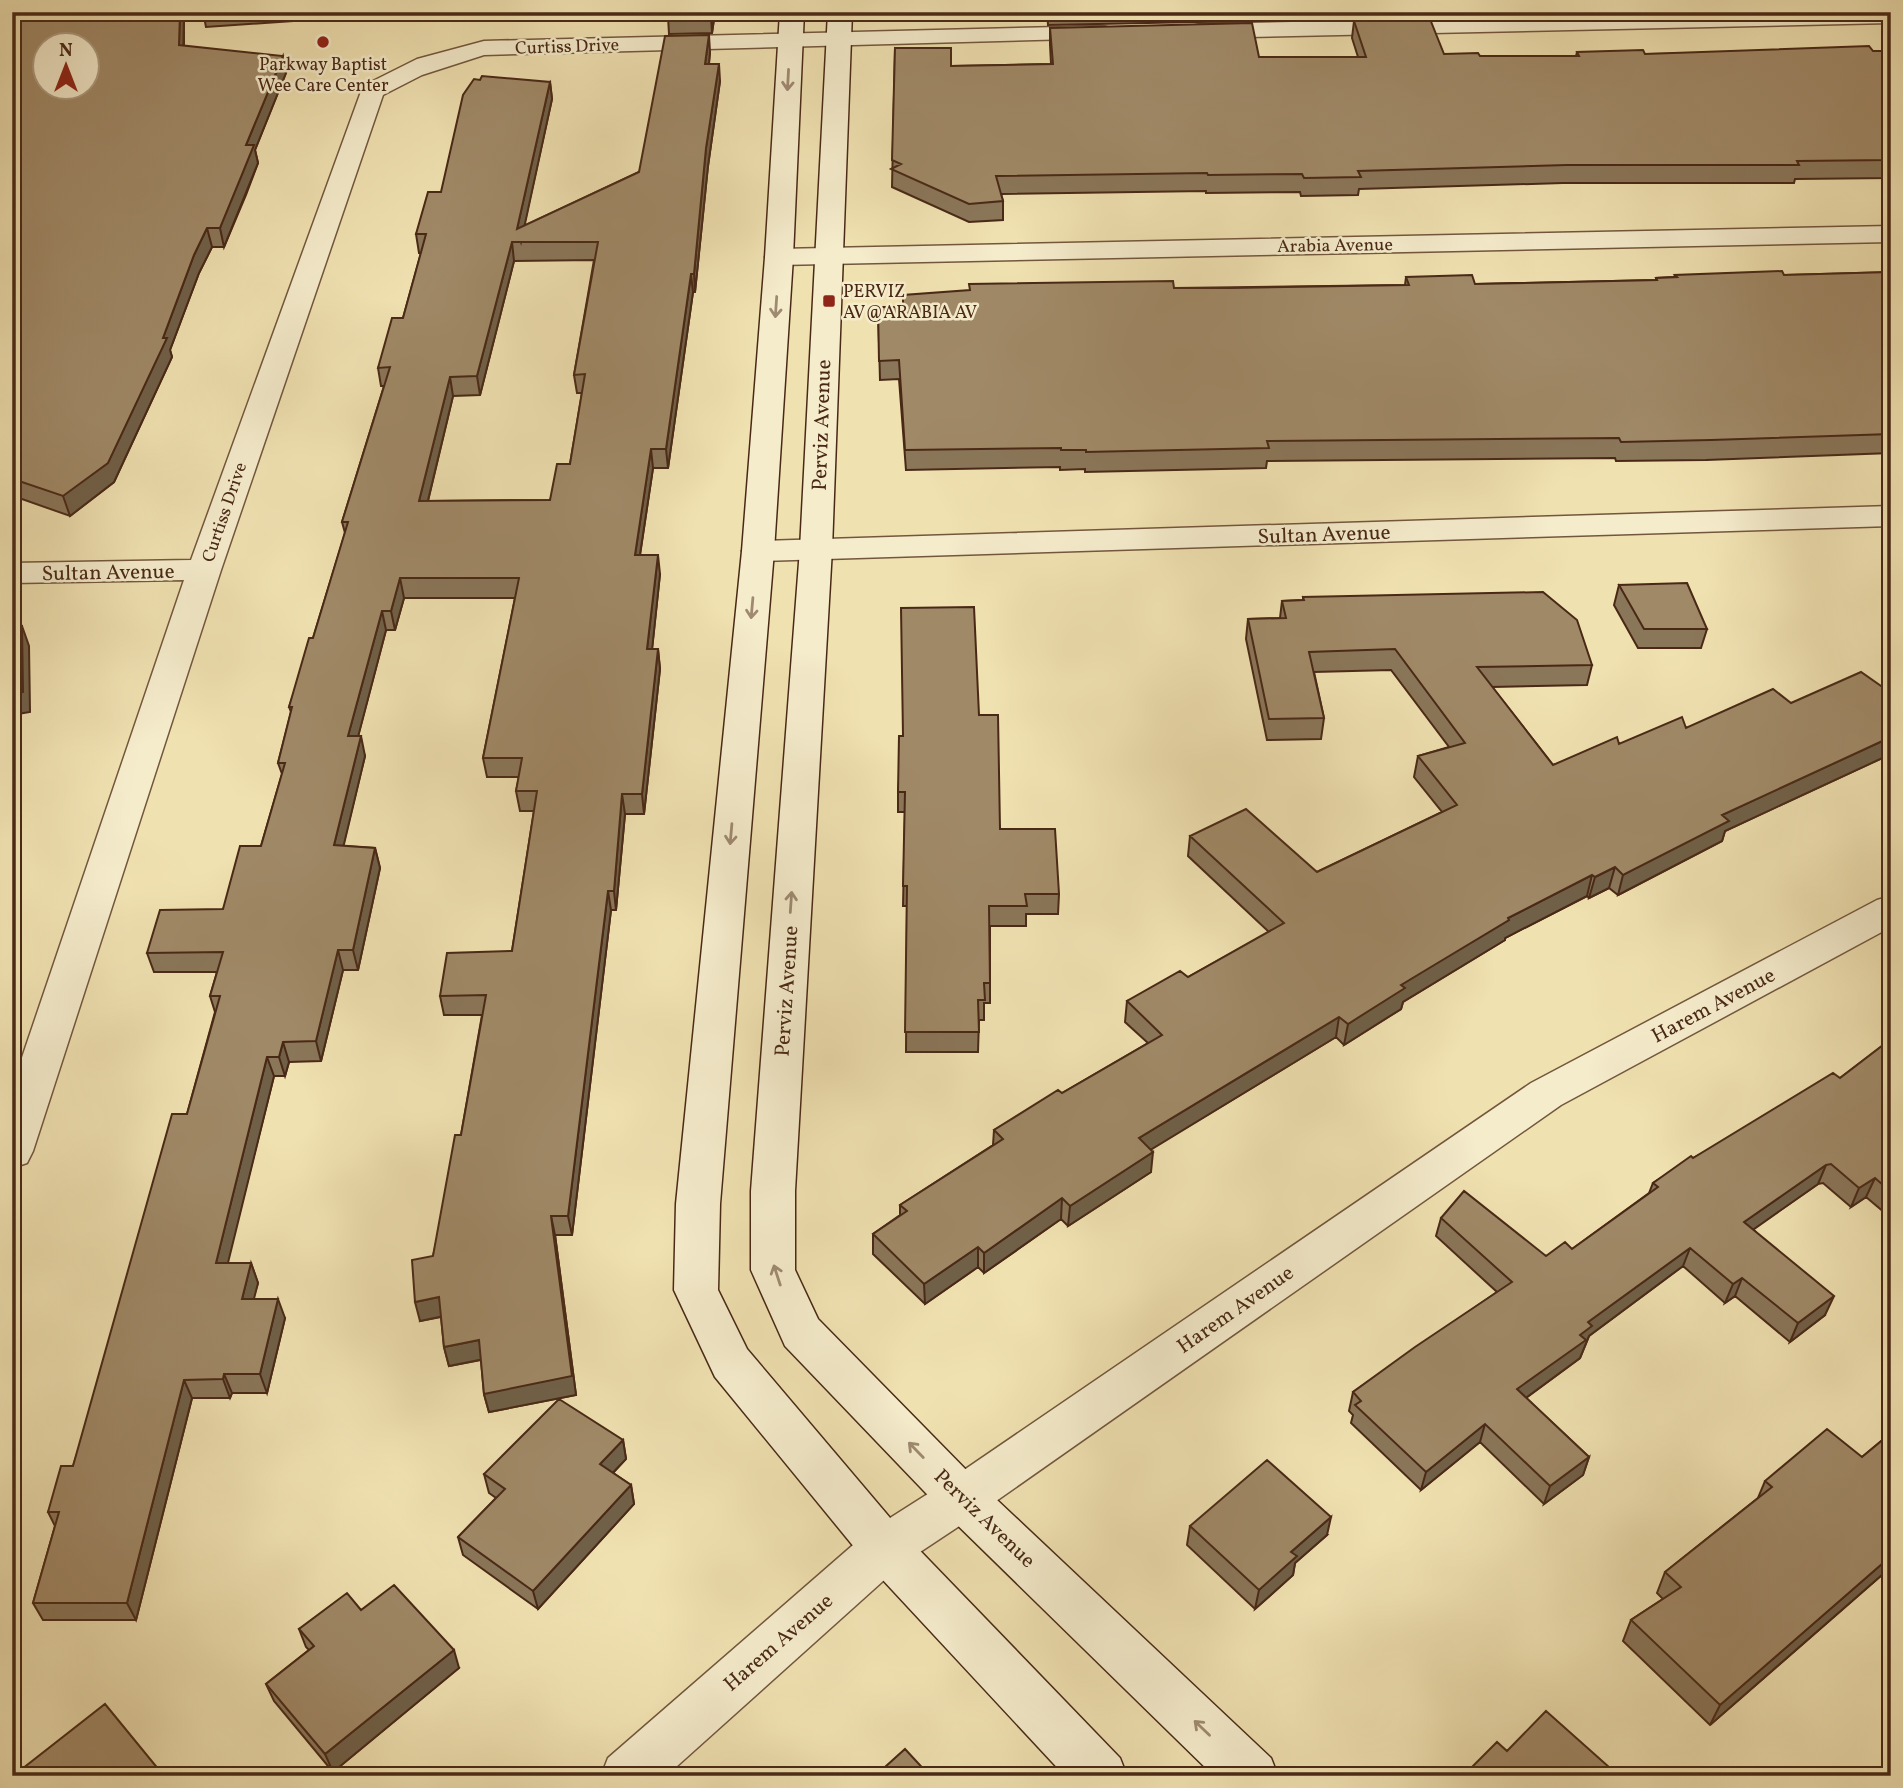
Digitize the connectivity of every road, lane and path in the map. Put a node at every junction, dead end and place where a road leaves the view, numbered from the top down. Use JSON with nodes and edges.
{"nodes":[{"id":1,"x":1891,"y":16,"type":"edge"},
{"id":2,"x":791,"y":26,"type":"edge"},
{"id":3,"x":839,"y":26,"type":"edge"},
{"id":4,"x":1129,"y":32,"type":"edge"},
{"id":5,"x":1171,"y":32,"type":"edge"},
{"id":6,"x":1891,"y":234,"type":"edge"},
{"id":7,"x":829,"y":256,"type":"junction"},
{"id":8,"x":779,"y":257,"type":"junction"},
{"id":9,"x":1891,"y":516,"type":"edge"},
{"id":10,"x":816,"y":549,"type":"junction"},
{"id":11,"x":758,"y":551,"type":"junction"},
{"id":12,"x":204,"y":570,"type":"junction"},
{"id":13,"x":12,"y":573,"type":"edge"},
{"id":14,"x":1891,"y":911,"type":"edge"},
{"id":15,"x":12,"y":1151,"type":"edge"},
{"id":16,"x":962,"y":1498,"type":"junction"},
{"id":17,"x":885,"y":1548,"type":"junction"},
{"id":18,"x":627,"y":1776,"type":"edge"},
{"id":19,"x":1101,"y":1776,"type":"edge"},
{"id":20,"x":1252,"y":1776,"type":"edge"}],
"edges":[{"from":1,"to":5,"type":"street"},
{"from":2,"to":3,"type":"street","name":"Curtiss Drive"},
{"from":2,"to":8,"type":"street","one_way":true},
{"from":2,"to":12,"type":"street","name":"Curtiss Drive"},
{"from":3,"to":4,"type":"street","name":"Curtiss Drive"},
{"from":3,"to":7,"type":"street","name":"Perviz Avenue"},
{"from":6,"to":7,"type":"street","name":"Arabia Avenue"},
{"from":7,"to":8,"type":"street","name":"Arabia Avenue"},
{"from":7,"to":10,"type":"street","name":"Perviz Avenue"},
{"from":8,"to":11,"type":"street","one_way":true},
{"from":9,"to":10,"type":"street","name":"Sultan Avenue"},
{"from":10,"to":11,"type":"street","name":"Sultan Avenue"},
{"from":16,"to":10,"type":"street","name":"Perviz Avenue","one_way":true},
{"from":11,"to":17,"type":"street","one_way":true},
{"from":12,"to":13,"type":"street","name":"Sultan Avenue"},
{"from":12,"to":15,"type":"street","name":"Curtiss Drive"},
{"from":14,"to":16,"type":"street","name":"Harem Avenue"},
{"from":16,"to":17,"type":"street","name":"Harem Avenue"},
{"from":20,"to":16,"type":"street","name":"Perviz Avenue","one_way":true},
{"from":17,"to":18,"type":"street","name":"Harem Avenue"},
{"from":17,"to":19,"type":"street"}]}
